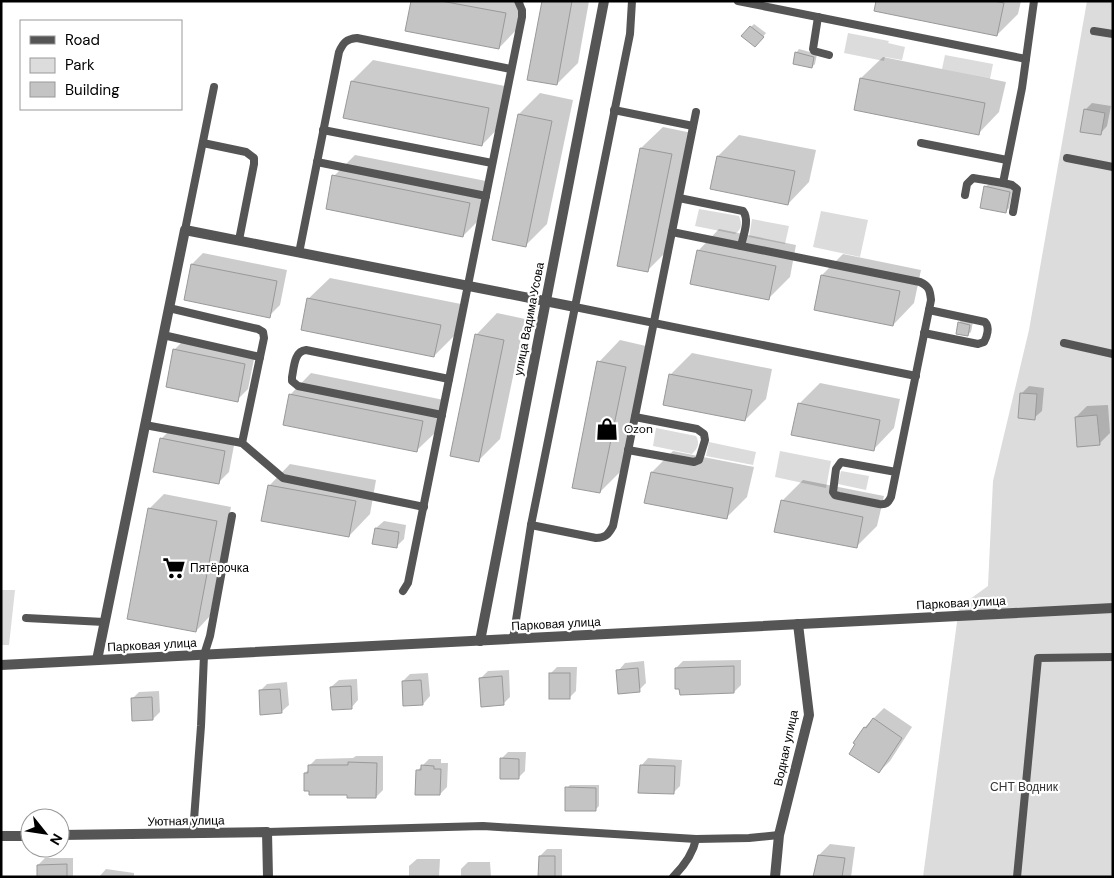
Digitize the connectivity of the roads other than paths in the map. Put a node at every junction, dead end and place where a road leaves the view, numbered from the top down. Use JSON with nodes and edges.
{"nodes":[{"id":1,"x":518,"y":1,"type":"edge"},
{"id":2,"x":604,"y":1,"type":"edge"},
{"id":3,"x":632,"y":1,"type":"edge"},
{"id":4,"x":738,"y":1,"type":"edge"},
{"id":5,"x":1034,"y":1,"type":"edge"},
{"id":6,"x":818,"y":17,"type":"junction"},
{"id":7,"x":1094,"y":31,"type":"dead end"},
{"id":8,"x":1113,"y":34,"type":"edge"},
{"id":9,"x":829,"y":54,"type":"dead end"},
{"id":10,"x":1026,"y":59,"type":"junction"},
{"id":11,"x":511,"y":69,"type":"junction"},
{"id":12,"x":214,"y":87,"type":"dead end"},
{"id":13,"x":614,"y":110,"type":"junction"},
{"id":14,"x":696,"y":112,"type":"dead end"},
{"id":15,"x":693,"y":126,"type":"junction"},
{"id":16,"x":323,"y":130,"type":"junction"},
{"id":17,"x":203,"y":143,"type":"junction"},
{"id":18,"x":921,"y":143,"type":"dead end"},
{"id":19,"x":1067,"y":158,"type":"dead end"},
{"id":20,"x":1007,"y":160,"type":"junction"},
{"id":21,"x":317,"y":162,"type":"junction"},
{"id":22,"x":492,"y":163,"type":"junction"},
{"id":23,"x":1113,"y":167,"type":"edge"},
{"id":24,"x":1002,"y":183,"type":"junction"},
{"id":25,"x":965,"y":195,"type":"dead end"},
{"id":26,"x":486,"y":196,"type":"junction"},
{"id":27,"x":679,"y":198,"type":"junction"},
{"id":28,"x":1013,"y":212,"type":"dead end"},
{"id":29,"x":185,"y":230,"type":"junction"},
{"id":30,"x":672,"y":232,"type":"junction"},
{"id":31,"x":239,"y":240,"type":"junction"},
{"id":32,"x":741,"y":246,"type":"junction"},
{"id":33,"x":299,"y":252,"type":"junction"},
{"id":34,"x":468,"y":286,"type":"junction"},
{"id":35,"x":545,"y":302,"type":"junction"},
{"id":36,"x":169,"y":308,"type":"junction"},
{"id":37,"x":575,"y":308,"type":"junction"},
{"id":38,"x":929,"y":310,"type":"junction"},
{"id":39,"x":653,"y":323,"type":"junction"},
{"id":40,"x":924,"y":333,"type":"junction"},
{"id":41,"x":163,"y":335,"type":"junction"},
{"id":42,"x":1064,"y":343,"type":"dead end"},
{"id":43,"x":1113,"y":354,"type":"edge"},
{"id":44,"x":260,"y":357,"type":"junction"},
{"id":45,"x":916,"y":376,"type":"junction"},
{"id":46,"x":449,"y":378,"type":"junction"},
{"id":47,"x":442,"y":415,"type":"junction"},
{"id":48,"x":635,"y":417,"type":"junction"},
{"id":49,"x":145,"y":425,"type":"junction"},
{"id":50,"x":242,"y":443,"type":"junction"},
{"id":51,"x":628,"y":450,"type":"junction"},
{"id":52,"x":896,"y":472,"type":"junction"},
{"id":53,"x":424,"y":507,"type":"junction"},
{"id":54,"x":232,"y":516,"type":"dead end"},
{"id":55,"x":531,"y":525,"type":"junction"},
{"id":56,"x":403,"y":591,"type":"dead end"},
{"id":57,"x":1113,"y":608,"type":"edge"},
{"id":58,"x":26,"y":618,"type":"dead end"},
{"id":59,"x":104,"y":622,"type":"junction"},
{"id":60,"x":798,"y":624,"type":"junction"},
{"id":61,"x":513,"y":639,"type":"junction"},
{"id":62,"x":480,"y":641,"type":"junction"},
{"id":63,"x":204,"y":655,"type":"junction"},
{"id":64,"x":1113,"y":657,"type":"edge"},
{"id":65,"x":97,"y":660,"type":"junction"},
{"id":66,"x":1,"y":665,"type":"edge"},
{"id":67,"x":267,"y":832,"type":"junction"},
{"id":68,"x":193,"y":833,"type":"junction"},
{"id":69,"x":70,"y":835,"type":"edge"},
{"id":70,"x":780,"y":835,"type":"junction"},
{"id":71,"x":1,"y":836,"type":"edge"},
{"id":72,"x":20,"y":836,"type":"edge"},
{"id":73,"x":696,"y":839,"type":"junction"},
{"id":74,"x":268,"y":877,"type":"edge"},
{"id":75,"x":673,"y":877,"type":"edge"},
{"id":76,"x":775,"y":877,"type":"edge"},
{"id":77,"x":1018,"y":877,"type":"edge"}],
"edges":[{"from":1,"to":11,"type":"lane"},
{"from":2,"to":35,"type":"street","name":"улица Вадима Усова"},
{"from":3,"to":13,"type":"lane"},
{"from":4,"to":6,"type":"lane"},
{"from":5,"to":10,"type":"lane"},
{"from":6,"to":9,"type":"lane"},
{"from":6,"to":10,"type":"lane"},
{"from":7,"to":8,"type":"lane"},
{"from":10,"to":20,"type":"lane"},
{"from":11,"to":16,"type":"lane"},
{"from":11,"to":22,"type":"lane"},
{"from":12,"to":17,"type":"lane"},
{"from":13,"to":15,"type":"lane"},
{"from":13,"to":37,"type":"lane"},
{"from":14,"to":15,"type":"lane"},
{"from":15,"to":27,"type":"lane"},
{"from":16,"to":21,"type":"lane"},
{"from":16,"to":22,"type":"lane"},
{"from":17,"to":29,"type":"lane"},
{"from":17,"to":31,"type":"lane"},
{"from":18,"to":20,"type":"lane"},
{"from":19,"to":23,"type":"lane"},
{"from":20,"to":24,"type":"lane"},
{"from":21,"to":26,"type":"lane"},
{"from":21,"to":33,"type":"lane"},
{"from":22,"to":26,"type":"lane"},
{"from":24,"to":25,"type":"lane"},
{"from":24,"to":28,"type":"lane"},
{"from":26,"to":34,"type":"lane"},
{"from":27,"to":30,"type":"lane"},
{"from":27,"to":32,"type":"lane"},
{"from":29,"to":31,"type":"street"},
{"from":29,"to":36,"type":"street"},
{"from":30,"to":32,"type":"lane"},
{"from":30,"to":39,"type":"lane"},
{"from":31,"to":33,"type":"street"},
{"from":32,"to":38,"type":"lane"},
{"from":33,"to":34,"type":"street"},
{"from":34,"to":35,"type":"street"},
{"from":34,"to":46,"type":"lane"},
{"from":35,"to":37,"type":"street"},
{"from":35,"to":62,"type":"street","name":"улица Вадима Усова"},
{"from":36,"to":41,"type":"street"},
{"from":36,"to":44,"type":"lane"},
{"from":37,"to":39,"type":"lane"},
{"from":37,"to":55,"type":"lane"},
{"from":38,"to":40,"type":"lane"},
{"from":38,"to":40,"type":"lane"},
{"from":39,"to":45,"type":"lane"},
{"from":39,"to":48,"type":"lane"},
{"from":40,"to":45,"type":"lane"},
{"from":41,"to":44,"type":"lane"},
{"from":41,"to":49,"type":"street"},
{"from":42,"to":43,"type":"lane"},
{"from":44,"to":50,"type":"lane"},
{"from":45,"to":52,"type":"lane"},
{"from":46,"to":47,"type":"lane"},
{"from":46,"to":47,"type":"lane"},
{"from":47,"to":53,"type":"lane"},
{"from":48,"to":51,"type":"lane"},
{"from":48,"to":51,"type":"lane"},
{"from":49,"to":50,"type":"lane"},
{"from":49,"to":59,"type":"street"},
{"from":50,"to":53,"type":"lane"},
{"from":51,"to":55,"type":"lane"},
{"from":52,"to":52,"type":"lane"},
{"from":53,"to":56,"type":"lane"},
{"from":54,"to":63,"type":"lane"},
{"from":55,"to":61,"type":"lane"},
{"from":57,"to":60,"type":"street","name":"Парковая улица"},
{"from":58,"to":59,"type":"lane"},
{"from":59,"to":65,"type":"street"},
{"from":60,"to":61,"type":"street","name":"Парковая улица"},
{"from":60,"to":70,"type":"street","name":"Водная улица"},
{"from":61,"to":62,"type":"street","name":"Парковая улица"},
{"from":62,"to":63,"type":"street","name":"Парковая улица"},
{"from":63,"to":65,"type":"street","name":"Парковая улица"},
{"from":63,"to":68,"type":"lane"},
{"from":64,"to":77,"type":"lane"},
{"from":65,"to":66,"type":"street","name":"Парковая улица"},
{"from":67,"to":68,"type":"street","name":"Уютная улица"},
{"from":67,"to":73,"type":"lane"},
{"from":67,"to":74,"type":"street"},
{"from":68,"to":69,"type":"street","name":"Уютная улица"},
{"from":70,"to":73,"type":"lane"},
{"from":70,"to":76,"type":"street","name":"Водная улица"},
{"from":71,"to":72,"type":"street"},
{"from":73,"to":75,"type":"lane"}]}
